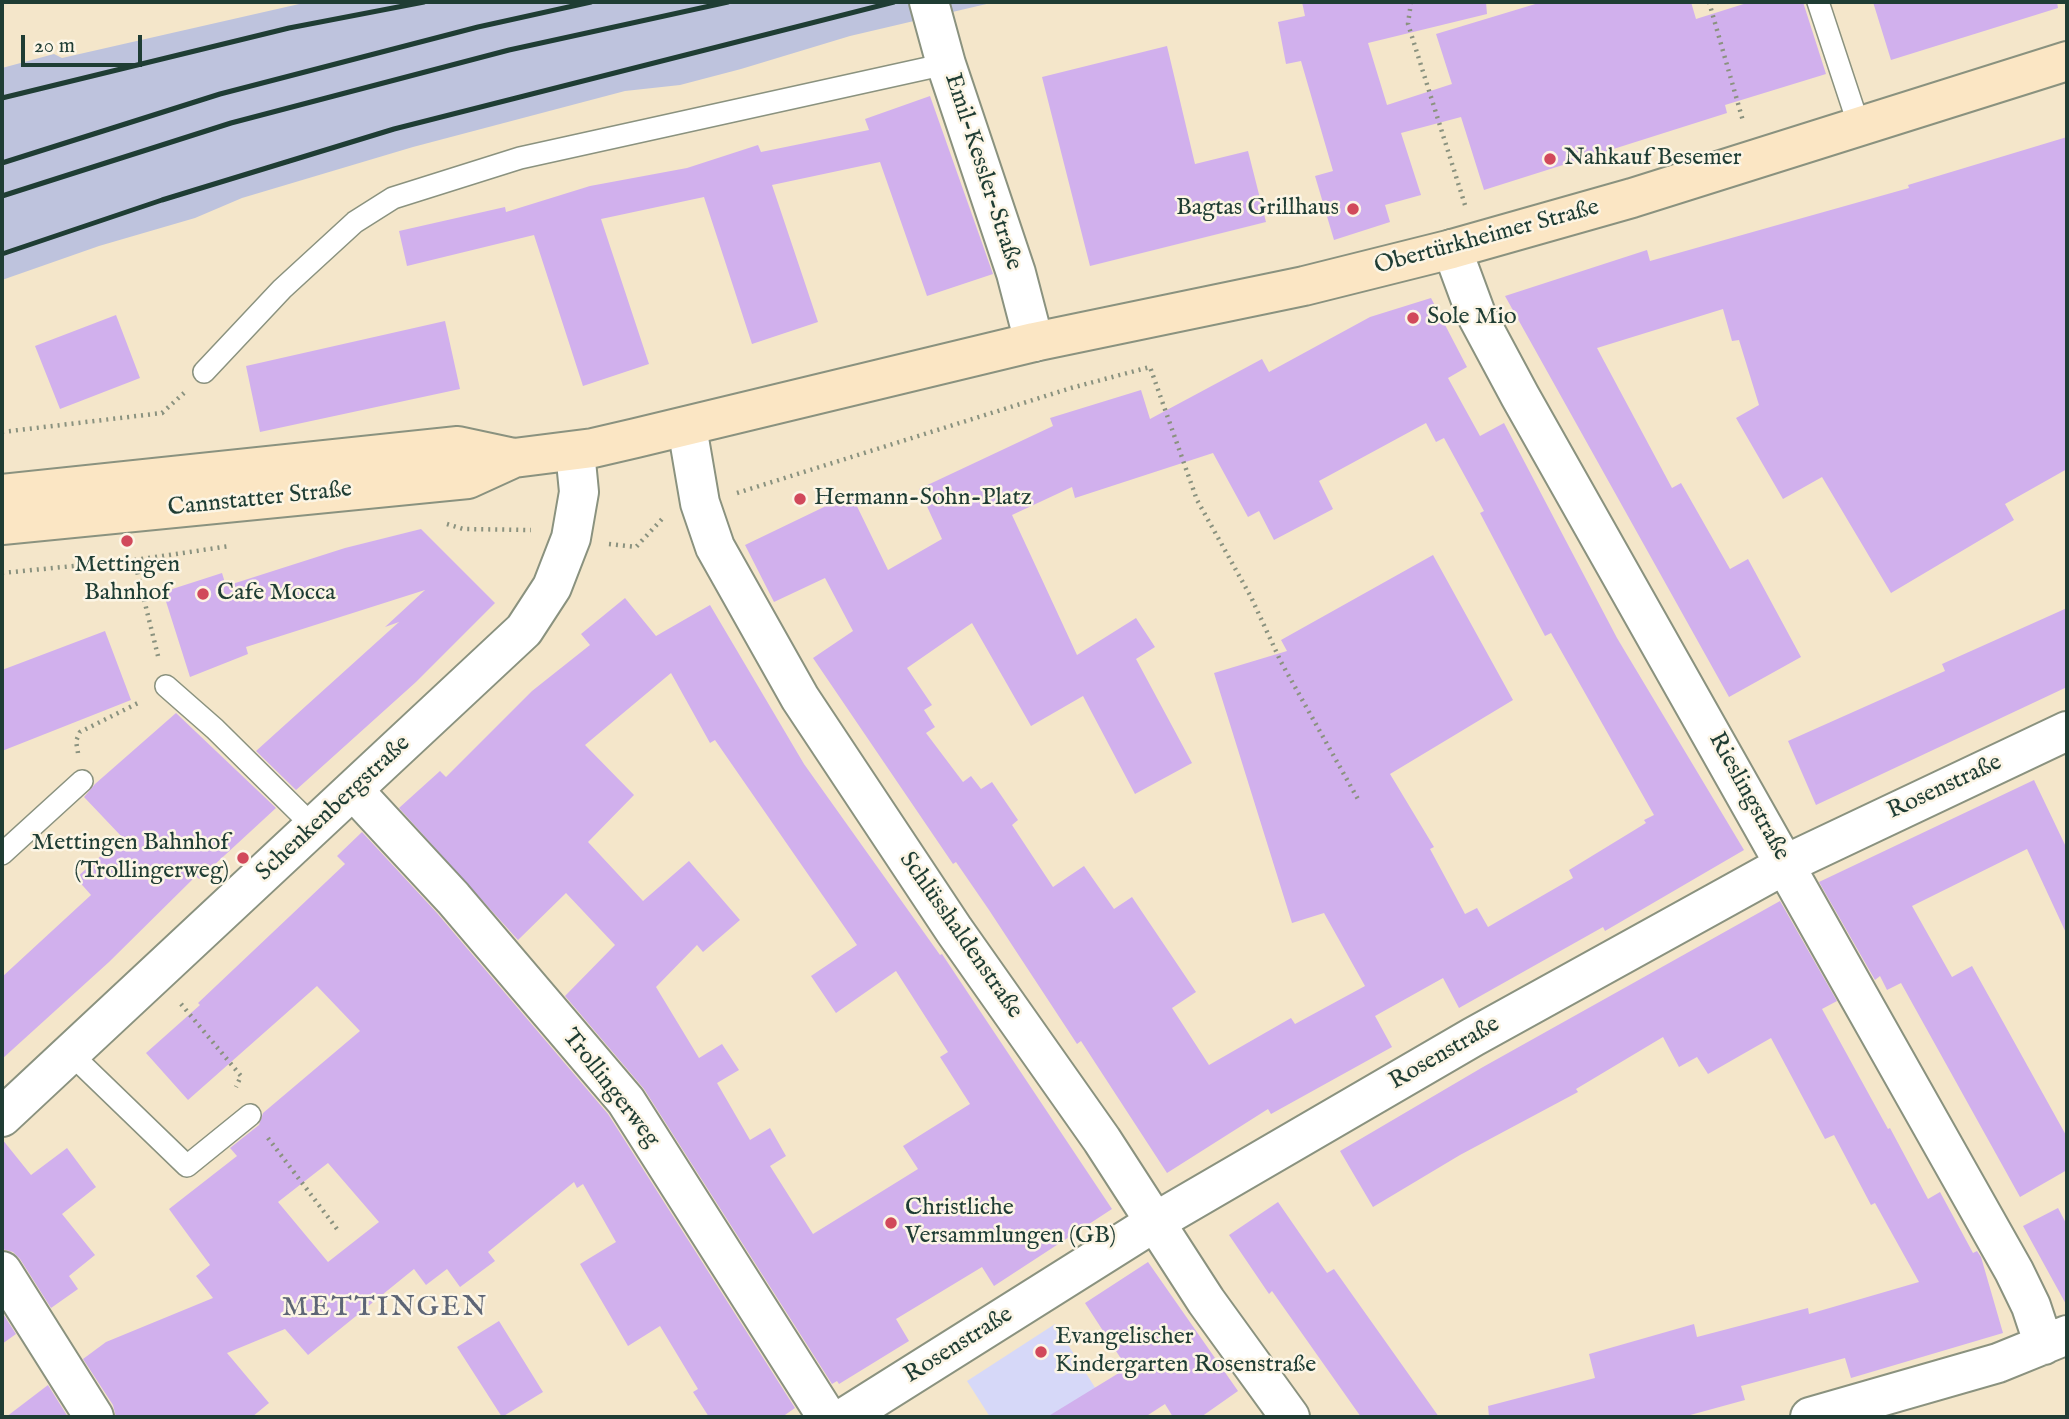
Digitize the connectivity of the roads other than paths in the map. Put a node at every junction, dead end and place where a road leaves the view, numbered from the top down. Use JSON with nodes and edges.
{"nodes":[{"id":1,"x":929,"y":2,"type":"edge"},
{"id":2,"x":1818,"y":2,"type":"edge"},
{"id":3,"x":2067,"y":61,"type":"edge"},
{"id":4,"x":946,"y":64,"type":"junction"},
{"id":5,"x":1859,"y":126,"type":"junction"},
{"id":6,"x":1464,"y":246,"type":"junction"},
{"id":7,"x":1034,"y":342,"type":"junction"},
{"id":8,"x":204,"y":372,"type":"road end"},
{"id":9,"x":896,"y":375,"type":"joint"},
{"id":10,"x":687,"y":427,"type":"junction"},
{"id":11,"x":575,"y":451,"type":"junction"},
{"id":12,"x":514,"y":458,"type":"junction"},
{"id":13,"x":2,"y":494,"type":"edge"},
{"id":14,"x":2,"y":525,"type":"edge"},
{"id":15,"x":166,"y":686,"type":"road end"},
{"id":16,"x":2067,"y":731,"type":"edge"},
{"id":17,"x":82,"y":781,"type":"road end"},
{"id":18,"x":354,"y":791,"type":"junction"},
{"id":19,"x":314,"y":827,"type":"junction"},
{"id":20,"x":2,"y":854,"type":"edge"},
{"id":21,"x":1786,"y":864,"type":"junction"},
{"id":22,"x":70,"y":1053,"type":"junction"},
{"id":23,"x":250,"y":1115,"type":"road end"},
{"id":24,"x":2,"y":1117,"type":"edge"},
{"id":25,"x":1155,"y":1222,"type":"junction"},
{"id":26,"x":2,"y":1271,"type":"edge"},
{"id":27,"x":2056,"y":1340,"type":"edge"},
{"id":28,"x":94,"y":1417,"type":"edge"},
{"id":29,"x":827,"y":1417,"type":"edge"},
{"id":30,"x":845,"y":1417,"type":"edge"},
{"id":31,"x":1290,"y":1417,"type":"edge"},
{"id":32,"x":1810,"y":1417,"type":"edge"}],
"edges":[{"from":1,"to":4,"type":"street","name":"Emil-Kessler-Straße"},
{"from":2,"to":5,"type":"lane"},
{"from":3,"to":5,"type":"main road","name":"Obertürkheimer Straße"},
{"from":4,"to":7,"type":"street","name":"Emil-Kessler-Straße"},
{"from":4,"to":8,"type":"lane"},
{"from":5,"to":6,"type":"main road","name":"Obertürkheimer Straße"},
{"from":6,"to":7,"type":"main road","name":"Obertürkheimer Straße"},
{"from":6,"to":21,"type":"street","name":"Rieslingstraße"},
{"from":7,"to":9,"type":"main road","name":"Obertürkheimer Straße"},
{"from":9,"to":10,"type":"main road","name":"Cannstatter Straße"},
{"from":10,"to":11,"type":"main road","name":"Cannstatter Straße"},
{"from":10,"to":25,"type":"street","name":"Schlüsshaldenstraße"},
{"from":11,"to":12,"type":"main road","name":"Cannstatter Straße"},
{"from":11,"to":18,"type":"street","name":"Schenkenbergstraße"},
{"from":12,"to":13,"type":"main road","name":"Cannstatter Straße"},
{"from":12,"to":14,"type":"main road","name":"Cannstatter Straße"},
{"from":15,"to":19,"type":"lane"},
{"from":16,"to":21,"type":"street","name":"Rosenstraße"},
{"from":17,"to":20,"type":"lane"},
{"from":18,"to":19,"type":"street","name":"Schenkenbergstraße"},
{"from":18,"to":29,"type":"street","name":"Trollingerweg"},
{"from":19,"to":22,"type":"street","name":"Schenkenbergstraße"},
{"from":21,"to":25,"type":"street","name":"Rosenstraße"},
{"from":21,"to":27,"type":"street","name":"Rieslingstraße"},
{"from":22,"to":23,"type":"lane"},
{"from":22,"to":24,"type":"street","name":"Schenkenbergstraße"},
{"from":25,"to":30,"type":"street","name":"Rosenstraße"},
{"from":25,"to":31,"type":"street","name":"Schlüsshaldenstraße"},
{"from":26,"to":28,"type":"street"},
{"from":27,"to":32,"type":"street"}]}
